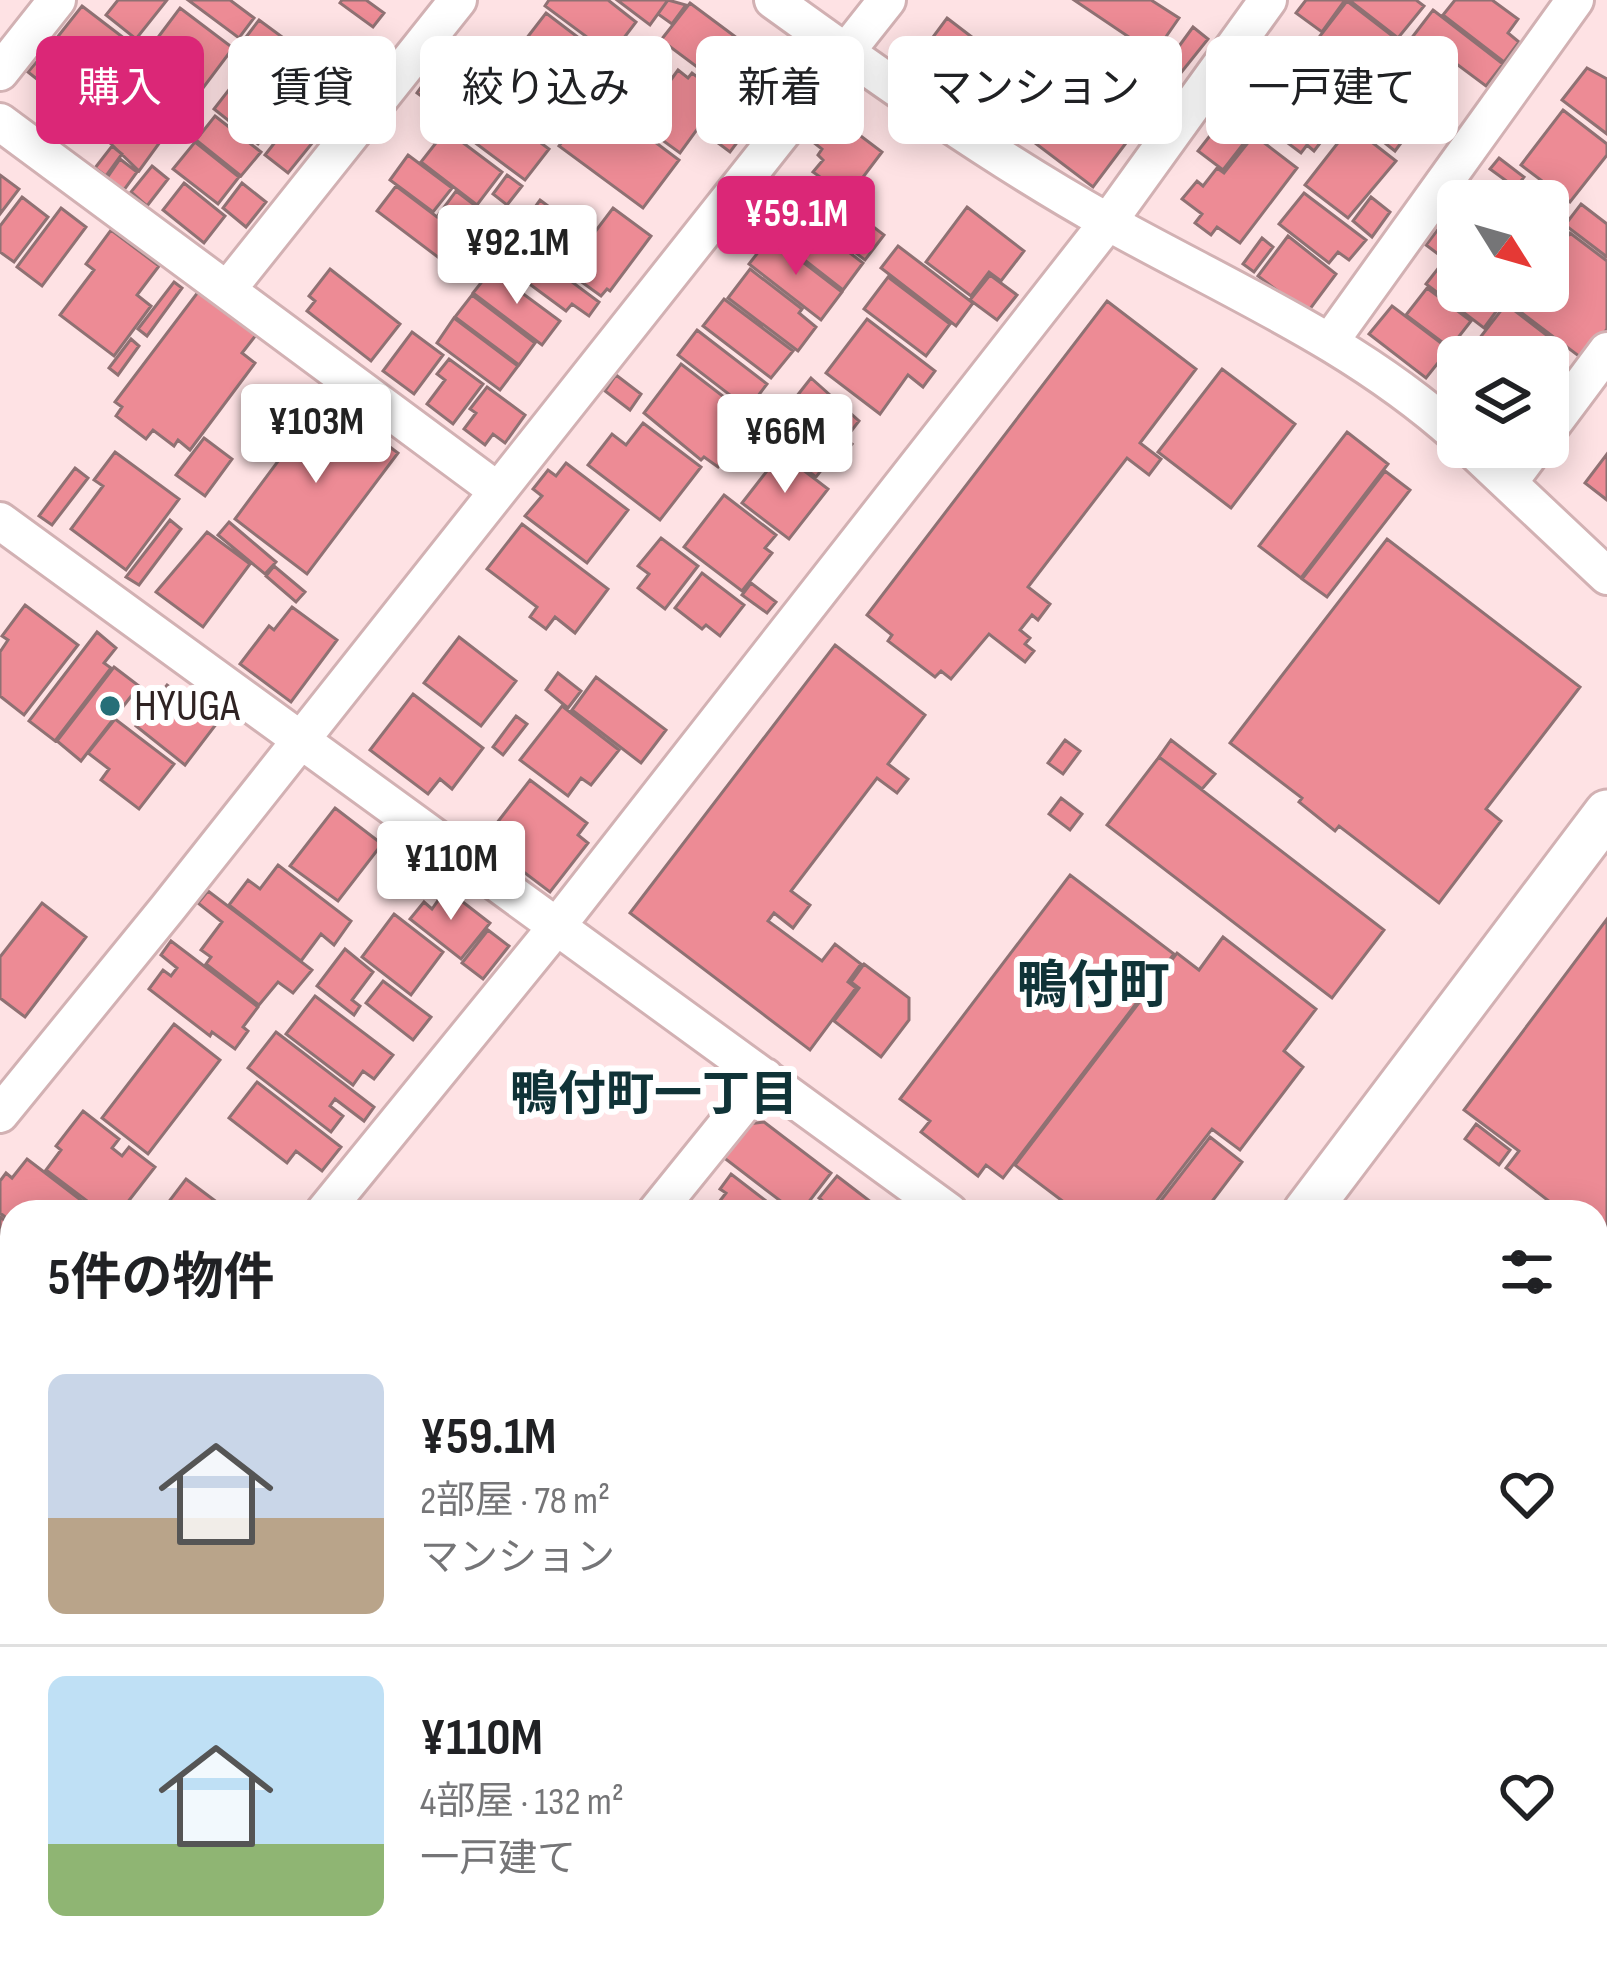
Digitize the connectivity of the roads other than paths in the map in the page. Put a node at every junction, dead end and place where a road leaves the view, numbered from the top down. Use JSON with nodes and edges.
{"nodes":[{"id":1,"x":57,"y":0,"type":"edge"},
{"id":2,"x":458,"y":0,"type":"edge"},
{"id":3,"x":773,"y":0,"type":"edge"},
{"id":4,"x":887,"y":0,"type":"edge"},
{"id":5,"x":1268,"y":0,"type":"edge"},
{"id":6,"x":1575,"y":0,"type":"edge"},
{"id":7,"x":823,"y":36,"type":"edge"},
{"id":8,"x":858,"y":36,"type":"edge"},
{"id":9,"x":864,"y":65,"type":"edge"},
{"id":10,"x":0,"y":72,"type":"edge"},
{"id":11,"x":0,"y":122,"type":"edge"},
{"id":12,"x":772,"y":144,"type":"edge"},
{"id":13,"x":1108,"y":222,"type":"junction"},
{"id":14,"x":226,"y":290,"type":"junction"},
{"id":15,"x":1331,"y":340,"type":"junction"},
{"id":16,"x":1607,"y":351,"type":"edge"},
{"id":17,"x":1569,"y":402,"type":"edge"},
{"id":18,"x":1437,"y":417,"type":"edge"},
{"id":19,"x":1494,"y":468,"type":"edge"},
{"id":20,"x":1519,"y":468,"type":"edge"},
{"id":21,"x":1509,"y":482,"type":"junction"},
{"id":22,"x":498,"y":490,"type":"junction"},
{"id":23,"x":5,"y":535,"type":"edge"},
{"id":24,"x":1607,"y":576,"type":"edge"},
{"id":25,"x":299,"y":739,"type":"junction"},
{"id":26,"x":1607,"y":813,"type":"edge"},
{"id":27,"x":557,"y":926,"type":"junction"},
{"id":28,"x":766,"y":1077,"type":"junction"},
{"id":29,"x":0,"y":1114,"type":"edge"},
{"id":30,"x":334,"y":1200,"type":"edge"},
{"id":31,"x":666,"y":1200,"type":"edge"},
{"id":32,"x":932,"y":1200,"type":"edge"},
{"id":33,"x":1315,"y":1200,"type":"edge"}],
"edges":[{"from":1,"to":10,"type":"street"},
{"from":2,"to":14,"type":"street"},
{"from":3,"to":7,"type":"street"},
{"from":4,"to":8,"type":"street"},
{"from":5,"to":13,"type":"street"},
{"from":6,"to":15,"type":"street"},
{"from":9,"to":13,"type":"street"},
{"from":11,"to":14,"type":"street"},
{"from":12,"to":22,"type":"street"},
{"from":13,"to":15,"type":"street"},
{"from":13,"to":27,"type":"street"},
{"from":14,"to":22,"type":"street"},
{"from":15,"to":18,"type":"street"},
{"from":16,"to":17,"type":"street"},
{"from":19,"to":21,"type":"street"},
{"from":20,"to":21,"type":"street"},
{"from":21,"to":24,"type":"street"},
{"from":22,"to":25,"type":"street"},
{"from":23,"to":25,"type":"street"},
{"from":25,"to":27,"type":"street"},
{"from":25,"to":29,"type":"street"},
{"from":26,"to":33,"type":"street"},
{"from":27,"to":28,"type":"street"},
{"from":27,"to":30,"type":"street"},
{"from":28,"to":31,"type":"street"},
{"from":28,"to":32,"type":"street"}]}
